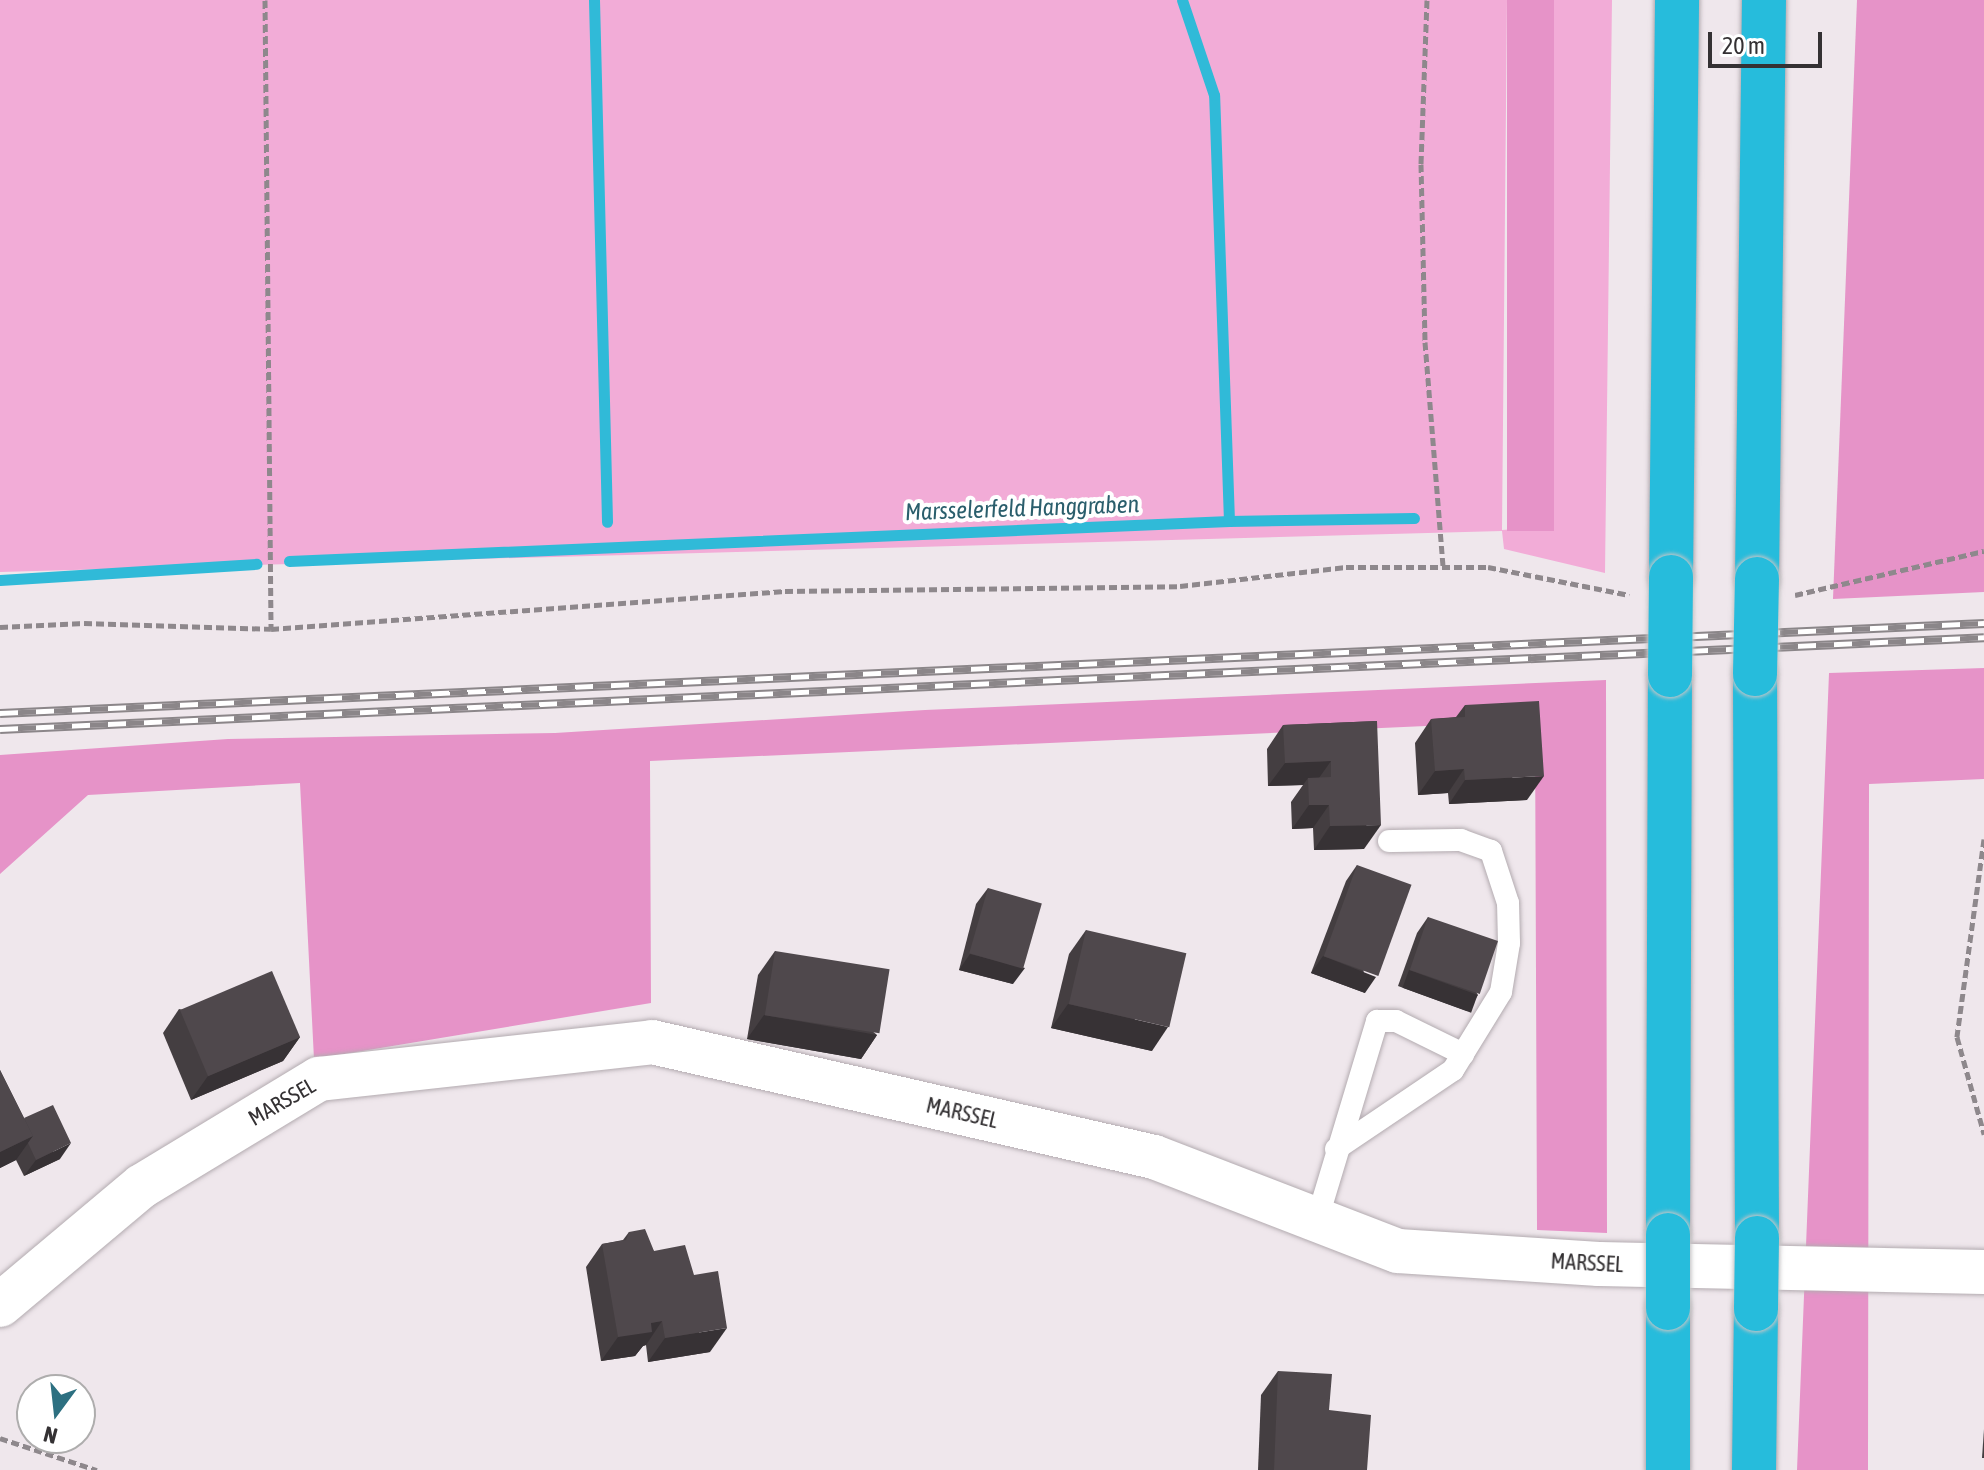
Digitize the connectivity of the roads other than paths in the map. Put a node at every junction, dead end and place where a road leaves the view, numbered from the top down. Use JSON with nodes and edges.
{"nodes":[{"id":1,"x":1677,"y":0,"type":"edge"},
{"id":2,"x":1764,"y":0,"type":"edge"},
{"id":3,"x":1389,"y":841,"type":"dead end"},
{"id":4,"x":1463,"y":1054,"type":"junction"},
{"id":5,"x":1336,"y":1149,"type":"junction"},
{"id":6,"x":1317,"y":1220,"type":"junction"},
{"id":7,"x":1984,"y":1272,"type":"edge"},
{"id":8,"x":0,"y":1305,"type":"edge"},
{"id":9,"x":1668,"y":1470,"type":"edge"},
{"id":10,"x":1754,"y":1470,"type":"edge"}],
"edges":[{"from":1,"to":9,"type":"highway","bridge":true},
{"from":2,"to":10,"type":"highway","bridge":true},
{"from":3,"to":4,"type":"lane"},
{"from":4,"to":5,"type":"lane"},
{"from":4,"to":5,"type":"lane"},
{"from":5,"to":6,"type":"lane"},
{"from":6,"to":7,"type":"street","name":"MARSSEL"},
{"from":6,"to":8,"type":"street","name":"MARSSEL"}]}
